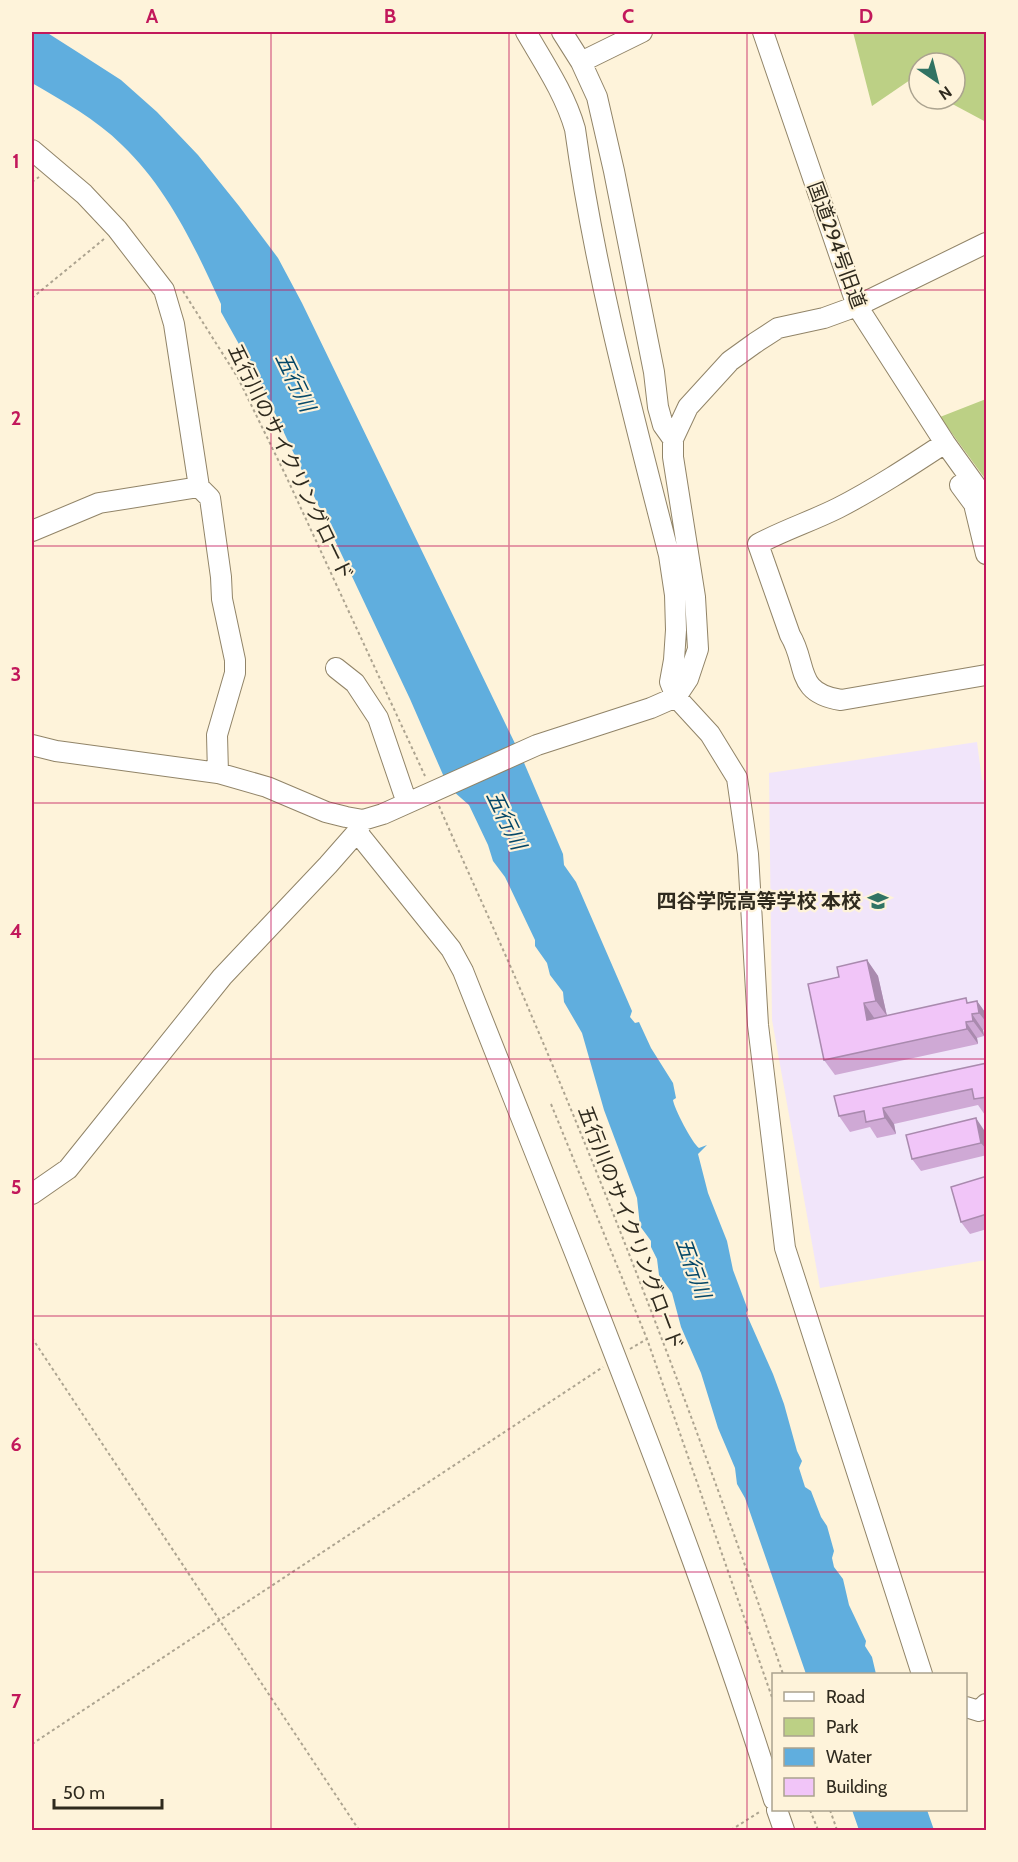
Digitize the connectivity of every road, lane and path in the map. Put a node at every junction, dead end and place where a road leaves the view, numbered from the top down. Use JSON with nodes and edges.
{"nodes":[{"id":1,"x":526,"y":32,"type":"edge"},
{"id":2,"x":562,"y":32,"type":"edge"},
{"id":3,"x":642,"y":32,"type":"edge"},
{"id":4,"x":763,"y":32,"type":"edge"},
{"id":5,"x":581,"y":62,"type":"junction"},
{"id":6,"x":32,"y":150,"type":"edge"},
{"id":7,"x":117,"y":229,"type":"junction"},
{"id":8,"x":987,"y":243,"type":"edge"},
{"id":9,"x":181,"y":286,"type":"dead end"},
{"id":10,"x":32,"y":298,"type":"edge"},
{"id":11,"x":857,"y":306,"type":"junction"},
{"id":12,"x":673,"y":439,"type":"junction"},
{"id":13,"x":945,"y":443,"type":"junction"},
{"id":14,"x":962,"y":468,"type":"junction"},
{"id":15,"x":199,"y":487,"type":"junction"},
{"id":16,"x":987,"y":500,"type":"edge"},
{"id":17,"x":32,"y":531,"type":"edge"},
{"id":18,"x":987,"y":554,"type":"edge"},
{"id":19,"x":336,"y":668,"type":"dead end"},
{"id":20,"x":987,"y":675,"type":"edge"},
{"id":21,"x":676,"y":697,"type":"junction"},
{"id":22,"x":32,"y":745,"type":"edge"},
{"id":23,"x":218,"y":774,"type":"junction"},
{"id":24,"x":433,"y":789,"type":"junction"},
{"id":25,"x":407,"y":803,"type":"junction"},
{"id":26,"x":360,"y":826,"type":"junction"},
{"id":27,"x":551,"y":1104,"type":"dead end"},
{"id":28,"x":32,"y":1194,"type":"edge"},
{"id":29,"x":32,"y":1338,"type":"edge"},
{"id":30,"x":616,"y":1358,"type":"junction"},
{"id":31,"x":219,"y":1619,"type":"junction"},
{"id":32,"x":783,"y":1673,"type":"edge"},
{"id":33,"x":922,"y":1673,"type":"edge"},
{"id":34,"x":772,"y":1697,"type":"edge"},
{"id":35,"x":987,"y":1704,"type":"edge"},
{"id":36,"x":967,"y":1707,"type":"edge"},
{"id":37,"x":32,"y":1744,"type":"edge"},
{"id":38,"x":772,"y":1806,"type":"edge"},
{"id":39,"x":774,"y":1811,"type":"edge"},
{"id":40,"x":811,"y":1811,"type":"edge"},
{"id":41,"x":831,"y":1811,"type":"edge"},
{"id":42,"x":359,"y":1830,"type":"edge"},
{"id":43,"x":731,"y":1830,"type":"edge"},
{"id":44,"x":784,"y":1830,"type":"edge"},
{"id":45,"x":818,"y":1830,"type":"edge"},
{"id":46,"x":837,"y":1830,"type":"edge"}],
"edges":[{"from":1,"to":21,"type":"street"},
{"from":2,"to":5,"type":"street"},
{"from":3,"to":5,"type":"street"},
{"from":4,"to":11,"type":"street","name":"国道294号旧道"},
{"from":5,"to":12,"type":"street"},
{"from":6,"to":7,"type":"street"},
{"from":7,"to":10,"type":"path"},
{"from":7,"to":15,"type":"street"},
{"from":8,"to":11,"type":"street"},
{"from":9,"to":24,"type":"path","name":"五行川のサイクリングロード"},
{"from":11,"to":12,"type":"street"},
{"from":11,"to":13,"type":"street","name":"国道294号旧道"},
{"from":12,"to":21,"type":"street"},
{"from":13,"to":14,"type":"street","name":"国道294号旧道"},
{"from":13,"to":20,"type":"street"},
{"from":14,"to":16,"type":"street","name":"国道294号旧道"},
{"from":14,"to":18,"type":"street"},
{"from":15,"to":17,"type":"street"},
{"from":15,"to":23,"type":"street"},
{"from":19,"to":25,"type":"street"},
{"from":21,"to":24,"type":"street"},
{"from":21,"to":33,"type":"street"},
{"from":22,"to":23,"type":"street"},
{"from":23,"to":26,"type":"street"},
{"from":24,"to":25,"type":"street"},
{"from":24,"to":32,"type":"path","name":"五行川のサイクリングロード"},
{"from":25,"to":26,"type":"street"},
{"from":26,"to":28,"type":"street"},
{"from":26,"to":30,"type":"street"},
{"from":27,"to":34,"type":"path"},
{"from":29,"to":31,"type":"path"},
{"from":30,"to":31,"type":"path"},
{"from":30,"to":38,"type":"street"},
{"from":31,"to":37,"type":"path"},
{"from":31,"to":42,"type":"path"},
{"from":35,"to":36,"type":"street"},
{"from":38,"to":43,"type":"path"},
{"from":39,"to":44,"type":"street"},
{"from":40,"to":45,"type":"path"},
{"from":41,"to":46,"type":"path"}]}
